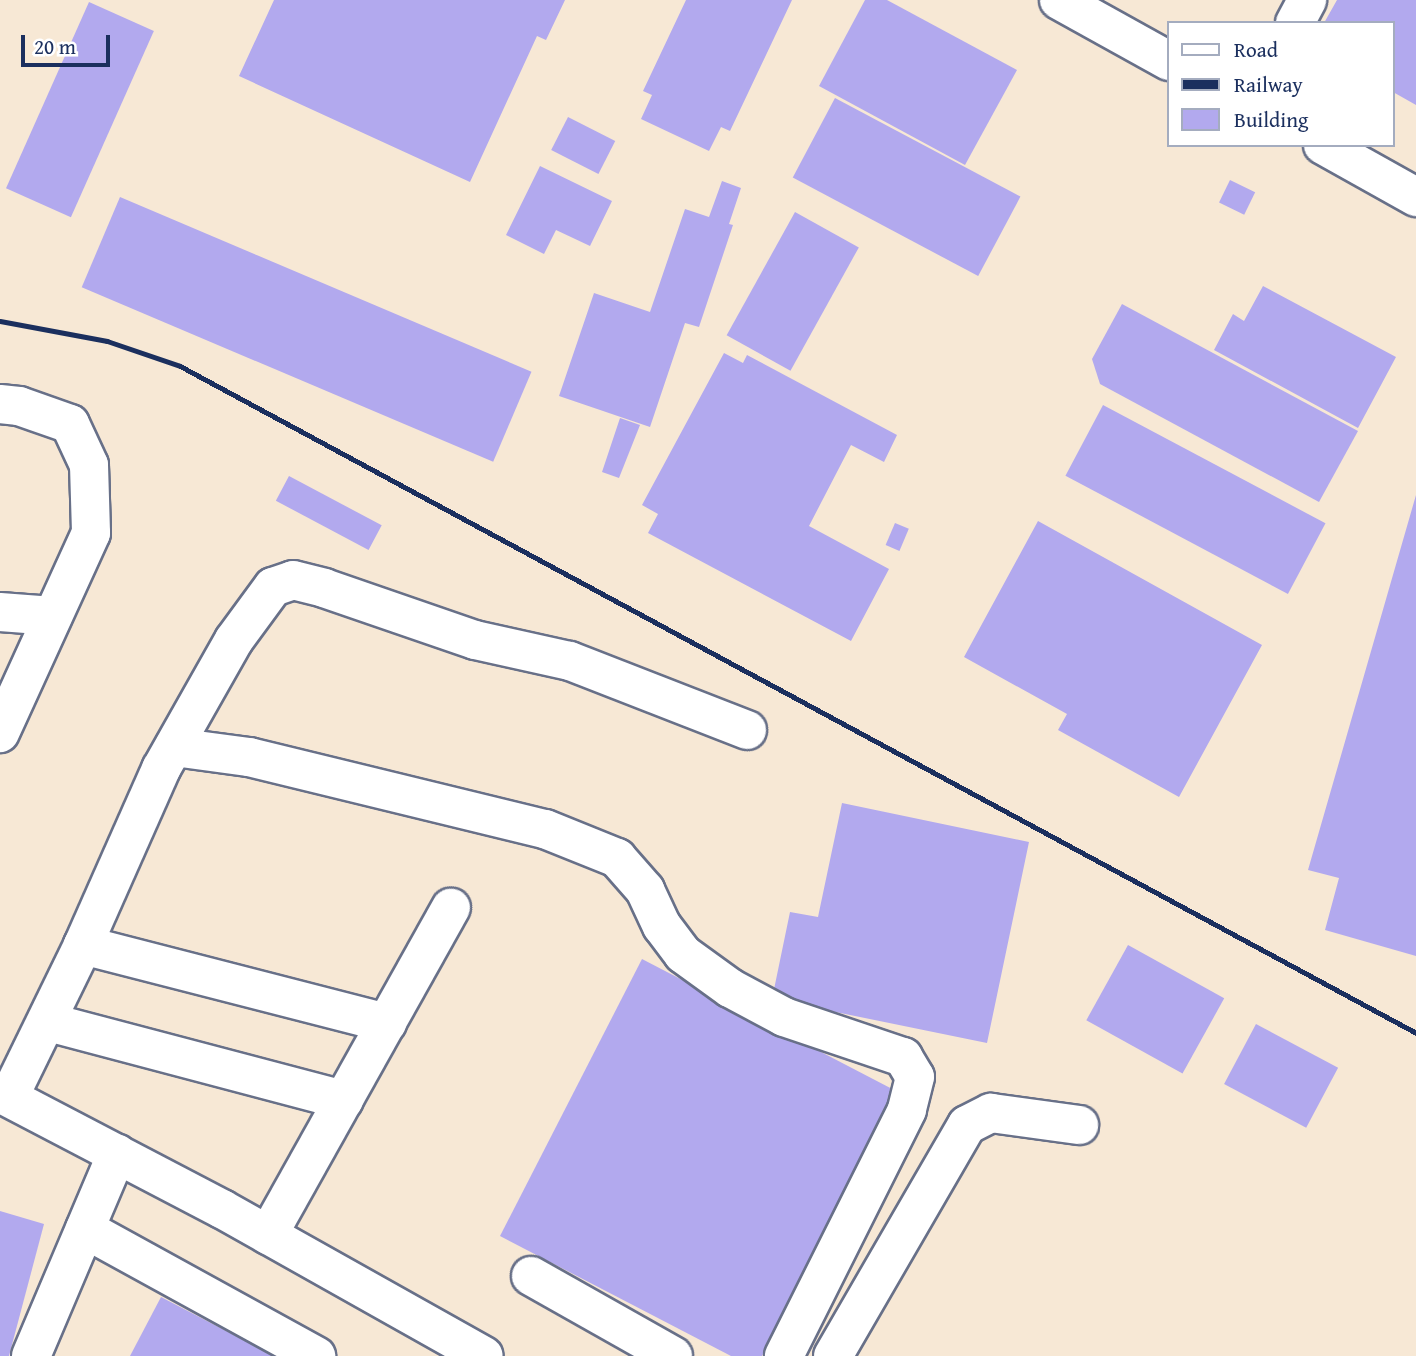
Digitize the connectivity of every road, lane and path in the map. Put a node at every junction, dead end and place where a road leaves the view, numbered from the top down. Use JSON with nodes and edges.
{"nodes":[{"id":1,"x":1059,"y":0,"type":"edge"},
{"id":2,"x":1307,"y":0,"type":"edge"},
{"id":3,"x":1296,"y":21,"type":"edge"},
{"id":4,"x":1168,"y":60,"type":"edge"},
{"id":5,"x":1327,"y":147,"type":"edge"},
{"id":6,"x":1416,"y":197,"type":"edge"},
{"id":7,"x":0,"y":404,"type":"edge"},
{"id":8,"x":0,"y":611,"type":"edge"},
{"id":9,"x":53,"y":616,"type":"junction"},
{"id":10,"x":747,"y":730,"type":"dead end"},
{"id":11,"x":0,"y":733,"type":"edge"},
{"id":12,"x":174,"y":747,"type":"junction"},
{"id":13,"x":451,"y":908,"type":"dead end"},
{"id":14,"x":83,"y":945,"type":"junction"},
{"id":15,"x":48,"y":1022,"type":"junction"},
{"id":16,"x":387,"y":1023,"type":"junction"},
{"id":17,"x":5,"y":1095,"type":"edge"},
{"id":18,"x":344,"y":1100,"type":"junction"},
{"id":19,"x":1079,"y":1125,"type":"dead end"},
{"id":20,"x":117,"y":1153,"type":"junction"},
{"id":21,"x":85,"y":1229,"type":"junction"},
{"id":22,"x":268,"y":1235,"type":"junction"},
{"id":23,"x":531,"y":1276,"type":"dead end"},
{"id":24,"x":31,"y":1356,"type":"edge"},
{"id":25,"x":316,"y":1356,"type":"edge"},
{"id":26,"x":484,"y":1356,"type":"edge"},
{"id":27,"x":673,"y":1356,"type":"edge"},
{"id":28,"x":784,"y":1356,"type":"edge"},
{"id":29,"x":833,"y":1356,"type":"edge"}],
"edges":[{"from":1,"to":4,"type":"street"},
{"from":2,"to":3,"type":"street"},
{"from":5,"to":6,"type":"street"},
{"from":7,"to":9,"type":"street"},
{"from":8,"to":9,"type":"street"},
{"from":9,"to":11,"type":"street"},
{"from":10,"to":12,"type":"street"},
{"from":12,"to":14,"type":"street"},
{"from":12,"to":28,"type":"street"},
{"from":13,"to":16,"type":"street"},
{"from":14,"to":15,"type":"street"},
{"from":14,"to":16,"type":"street"},
{"from":15,"to":17,"type":"street"},
{"from":15,"to":18,"type":"street"},
{"from":16,"to":18,"type":"street"},
{"from":17,"to":20,"type":"street"},
{"from":18,"to":22,"type":"street"},
{"from":19,"to":29,"type":"street"},
{"from":20,"to":21,"type":"street"},
{"from":20,"to":22,"type":"street"},
{"from":21,"to":24,"type":"street"},
{"from":21,"to":25,"type":"street"},
{"from":22,"to":26,"type":"street"},
{"from":23,"to":27,"type":"street"}]}
